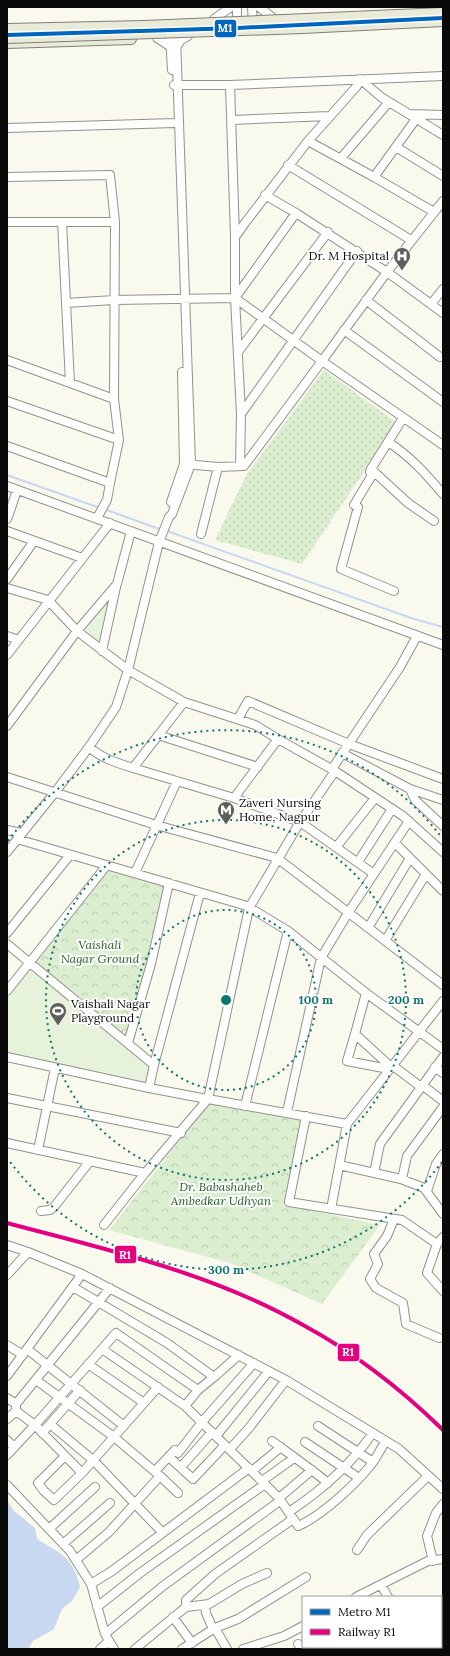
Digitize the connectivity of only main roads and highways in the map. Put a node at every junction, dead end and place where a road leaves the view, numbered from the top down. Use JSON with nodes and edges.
{"nodes":[{"id":1,"x":443,"y":9,"type":"edge"},
{"id":2,"x":443,"y":13,"type":"edge"},
{"id":3,"x":443,"y":21,"type":"edge"},
{"id":4,"x":443,"y":25,"type":"edge"},
{"id":5,"x":7,"y":26,"type":"edge"},
{"id":6,"x":7,"y":29,"type":"edge"},
{"id":7,"x":7,"y":38,"type":"edge"},
{"id":8,"x":7,"y":43,"type":"edge"}],
"edges":[{"from":1,"to":5,"type":"main road"},
{"from":2,"to":6,"type":"main road","bridge":true},
{"from":3,"to":7,"type":"main road","bridge":true},
{"from":4,"to":8,"type":"main road"}]}
